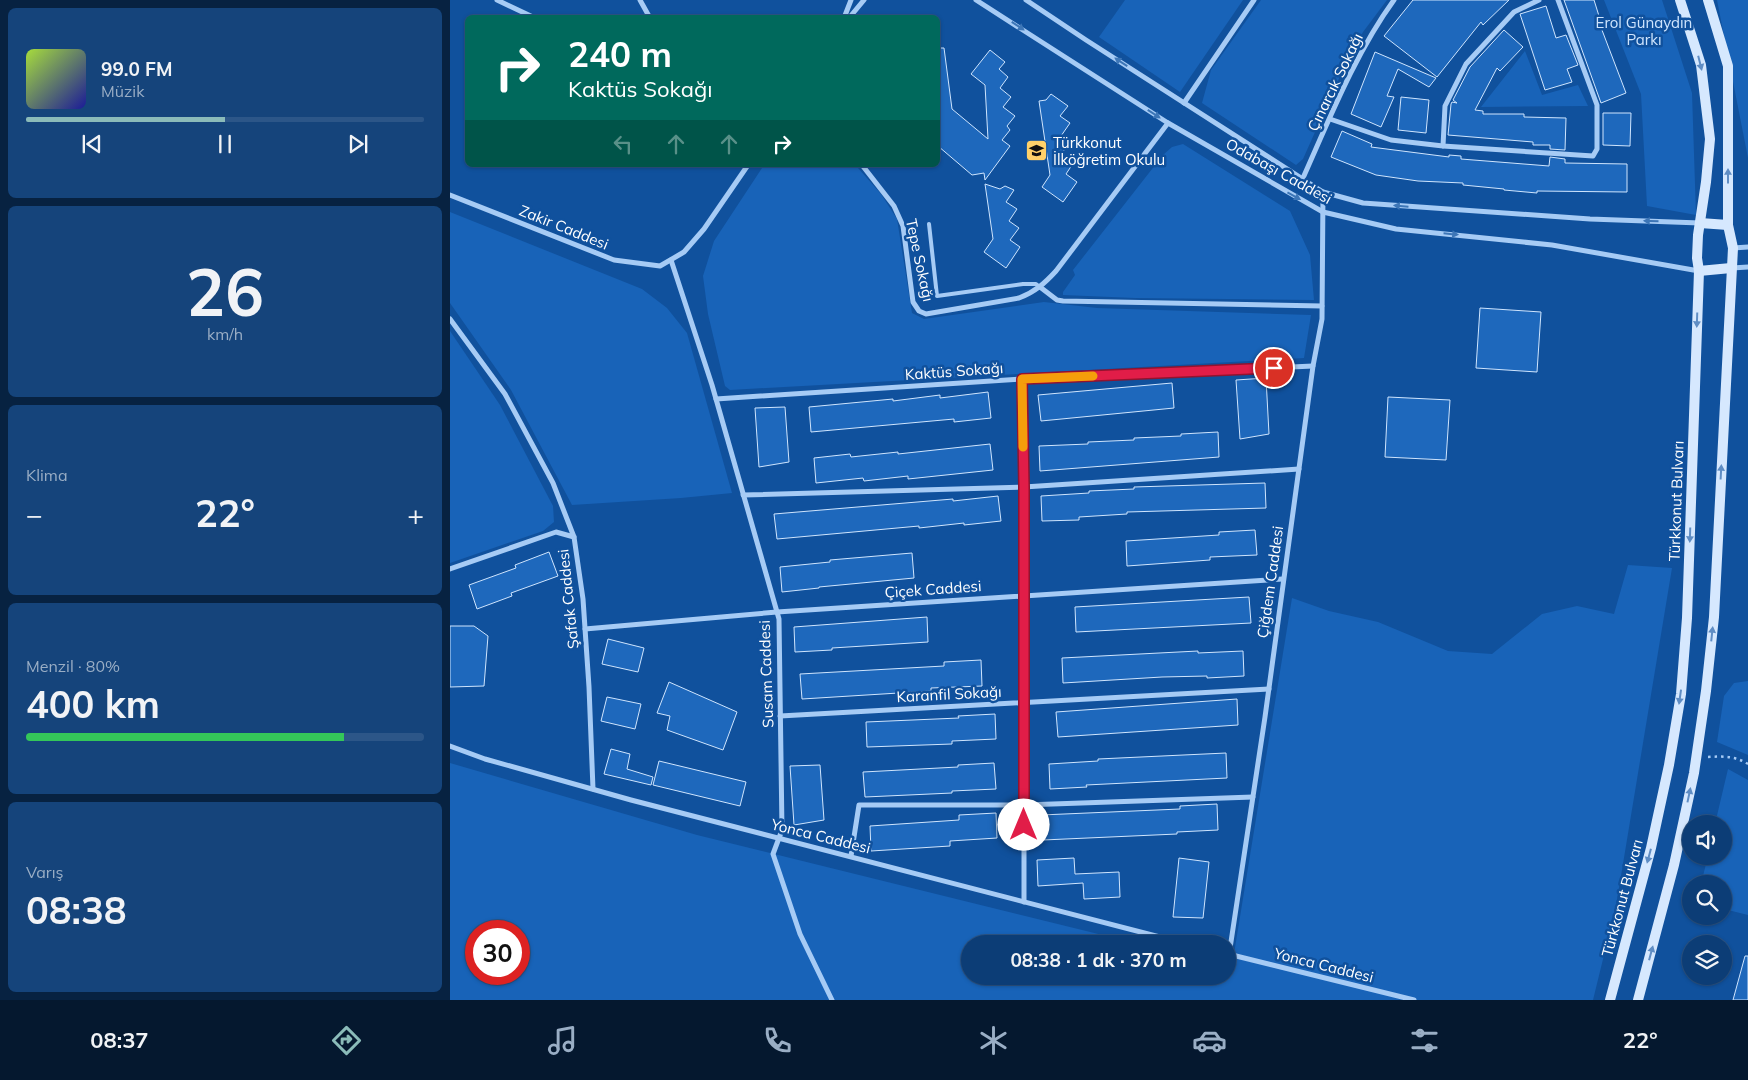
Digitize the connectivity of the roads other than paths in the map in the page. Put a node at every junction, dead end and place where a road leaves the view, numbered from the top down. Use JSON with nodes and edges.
{"nodes":[{"id":1,"x":497,"y":0,"type":"edge"},
{"id":2,"x":640,"y":0,"type":"edge"},
{"id":3,"x":851,"y":0,"type":"edge"},
{"id":4,"x":864,"y":0,"type":"edge"},
{"id":5,"x":976,"y":0,"type":"edge"},
{"id":6,"x":1026,"y":0,"type":"edge"},
{"id":7,"x":1254,"y":0,"type":"edge"},
{"id":8,"x":1394,"y":0,"type":"edge"},
{"id":9,"x":1539,"y":0,"type":"edge"},
{"id":10,"x":1558,"y":0,"type":"edge"},
{"id":11,"x":1680,"y":0,"type":"edge"},
{"id":12,"x":1708,"y":0,"type":"edge"},
{"id":13,"x":529,"y":15,"type":"edge"},
{"id":14,"x":648,"y":15,"type":"edge"},
{"id":15,"x":845,"y":15,"type":"edge"},
{"id":16,"x":852,"y":15,"type":"edge"},
{"id":17,"x":1184,"y":102,"type":"junction"},
{"id":18,"x":1330,"y":119,"type":"junction"},
{"id":19,"x":1168,"y":124,"type":"junction"},
{"id":20,"x":1443,"y":146,"type":"junction"},
{"id":21,"x":747,"y":167,"type":"edge"},
{"id":22,"x":864,"y":167,"type":"edge"},
{"id":23,"x":1302,"y":178,"type":"junction"},
{"id":24,"x":1323,"y":192,"type":"junction"},
{"id":25,"x":450,"y":195,"type":"edge"},
{"id":26,"x":1323,"y":212,"type":"junction"},
{"id":27,"x":1700,"y":223,"type":"junction"},
{"id":28,"x":930,"y":224,"type":"dead end"},
{"id":29,"x":1728,"y":225,"type":"junction"},
{"id":30,"x":1748,"y":247,"type":"edge"},
{"id":31,"x":1733,"y":248,"type":"junction"},
{"id":32,"x":671,"y":260,"type":"junction"},
{"id":33,"x":1748,"y":267,"type":"edge"},
{"id":34,"x":1731,"y":268,"type":"junction"},
{"id":35,"x":1698,"y":271,"type":"junction"},
{"id":36,"x":1040,"y":287,"type":"junction"},
{"id":37,"x":1322,"y":306,"type":"junction"},
{"id":38,"x":450,"y":319,"type":"edge"},
{"id":39,"x":1313,"y":366,"type":"junction"},
{"id":40,"x":1022,"y":379,"type":"junction"},
{"id":41,"x":716,"y":399,"type":"junction"},
{"id":42,"x":1299,"y":469,"type":"junction"},
{"id":43,"x":1024,"y":487,"type":"junction"},
{"id":44,"x":743,"y":495,"type":"junction"},
{"id":45,"x":574,"y":537,"type":"junction"},
{"id":46,"x":450,"y":569,"type":"edge"},
{"id":47,"x":1283,"y":579,"type":"junction"},
{"id":48,"x":1024,"y":596,"type":"junction"},
{"id":49,"x":776,"y":612,"type":"junction"},
{"id":50,"x":585,"y":630,"type":"junction"},
{"id":51,"x":1268,"y":689,"type":"junction"},
{"id":52,"x":1024,"y":703,"type":"junction"},
{"id":53,"x":780,"y":716,"type":"junction"},
{"id":54,"x":450,"y":746,"type":"edge"},
{"id":55,"x":593,"y":790,"type":"junction"},
{"id":56,"x":1253,"y":796,"type":"junction"},
{"id":57,"x":1024,"y":805,"type":"junction"},
{"id":58,"x":779,"y":839,"type":"junction"},
{"id":59,"x":851,"y":856,"type":"junction"},
{"id":60,"x":1024,"y":902,"type":"junction"},
{"id":61,"x":1152,"y":935,"type":"edge"},
{"id":62,"x":1231,"y":935,"type":"edge"},
{"id":63,"x":1236,"y":956,"type":"edge"},
{"id":64,"x":832,"y":1000,"type":"edge"},
{"id":65,"x":1414,"y":1000,"type":"edge"},
{"id":66,"x":1610,"y":1000,"type":"edge"},
{"id":67,"x":1638,"y":1000,"type":"edge"}],
"edges":[{"from":1,"to":13,"type":"street"},
{"from":2,"to":14,"type":"street"},
{"from":3,"to":15,"type":"street"},
{"from":4,"to":16,"type":"street"},
{"from":5,"to":19,"type":"street","name":"Odabaşı Caddesi","one_way":true},
{"from":17,"to":6,"type":"street","name":"Odabaşı Caddesi","one_way":true},
{"from":7,"to":17,"type":"street"},
{"from":8,"to":18,"type":"street","name":"Çınarcık Sokağı"},
{"from":9,"to":20,"type":"street"},
{"from":10,"to":20,"type":"street"},
{"from":11,"to":27,"type":"street","name":"Türkkonut Bulvarı","one_way":true},
{"from":29,"to":12,"type":"street","one_way":true},
{"from":17,"to":23,"type":"street","name":"Odabaşı Caddesi"},
{"from":18,"to":20,"type":"street"},
{"from":18,"to":23,"type":"street","name":"Çınarcık Sokağı"},
{"from":19,"to":26,"type":"street","name":"Odabaşı Caddesi","one_way":true},
{"from":19,"to":36,"type":"street"},
{"from":21,"to":32,"type":"street"},
{"from":22,"to":36,"type":"street","name":"Tepe Sokağı"},
{"from":23,"to":24,"type":"street","name":"Odabaşı Caddesi"},
{"from":24,"to":26,"type":"street","name":"Çiğdem Caddesi"},
{"from":27,"to":24,"type":"street","name":"Odabaşı Caddesi","one_way":true},
{"from":25,"to":32,"type":"street","name":"Zakir Caddesi"},
{"from":26,"to":35,"type":"street","name":"Odabaşı Caddesi","one_way":true},
{"from":26,"to":37,"type":"street","name":"Çiğdem Caddesi"},
{"from":27,"to":29,"type":"street"},
{"from":27,"to":35,"type":"street","name":"Türkkonut Bulvarı"},
{"from":28,"to":36,"type":"lane"},
{"from":29,"to":31,"type":"street"},
{"from":30,"to":31,"type":"street"},
{"from":31,"to":34,"type":"street"},
{"from":32,"to":41,"type":"street","name":"Susam Caddesi"},
{"from":33,"to":34,"type":"street"},
{"from":34,"to":35,"type":"street"},
{"from":67,"to":34,"type":"street","one_way":true},
{"from":35,"to":66,"type":"street","name":"Türkkonut Bulvarı","one_way":true},
{"from":36,"to":37,"type":"street"},
{"from":37,"to":39,"type":"street","name":"Çiğdem Caddesi"},
{"from":38,"to":45,"type":"street","name":"Şafak Caddesi"},
{"from":39,"to":40,"type":"street","name":"Kaktüs Sokağı"},
{"from":39,"to":42,"type":"street","name":"Çiğdem Caddesi"},
{"from":40,"to":41,"type":"street","name":"Kaktüs Sokağı"},
{"from":40,"to":43,"type":"street"},
{"from":41,"to":44,"type":"street","name":"Susam Caddesi"},
{"from":42,"to":43,"type":"street"},
{"from":42,"to":47,"type":"street","name":"Çiğdem Caddesi"},
{"from":43,"to":44,"type":"street"},
{"from":43,"to":48,"type":"street"},
{"from":44,"to":49,"type":"street","name":"Susam Caddesi"},
{"from":45,"to":46,"type":"street"},
{"from":45,"to":50,"type":"street","name":"Şafak Caddesi"},
{"from":47,"to":48,"type":"street","name":"Çiçek Caddesi"},
{"from":47,"to":51,"type":"street","name":"Çiğdem Caddesi"},
{"from":48,"to":49,"type":"street","name":"Çiçek Caddesi"},
{"from":48,"to":52,"type":"street"},
{"from":49,"to":50,"type":"street","name":"Çiçek Caddesi"},
{"from":49,"to":53,"type":"street","name":"Susam Caddesi"},
{"from":50,"to":55,"type":"street","name":"Şafak Caddesi"},
{"from":51,"to":52,"type":"street","name":"Karanfil Sokağı"},
{"from":51,"to":56,"type":"street","name":"Çiğdem Caddesi"},
{"from":52,"to":53,"type":"street","name":"Karanfil Sokağı"},
{"from":52,"to":57,"type":"street"},
{"from":53,"to":58,"type":"street","name":"Susam Caddesi"},
{"from":54,"to":55,"type":"street","name":"Yonca Caddesi"},
{"from":55,"to":58,"type":"street","name":"Yonca Caddesi"},
{"from":56,"to":57,"type":"street"},
{"from":56,"to":62,"type":"street","name":"Çiğdem Caddesi"},
{"from":57,"to":59,"type":"street"},
{"from":57,"to":60,"type":"street"},
{"from":58,"to":59,"type":"street","name":"Yonca Caddesi"},
{"from":58,"to":64,"type":"street","name":"Susam Caddesi"},
{"from":59,"to":60,"type":"street","name":"Yonca Caddesi"},
{"from":60,"to":61,"type":"street","name":"Yonca Caddesi"},
{"from":63,"to":65,"type":"street","name":"Yonca Caddesi"}]}
